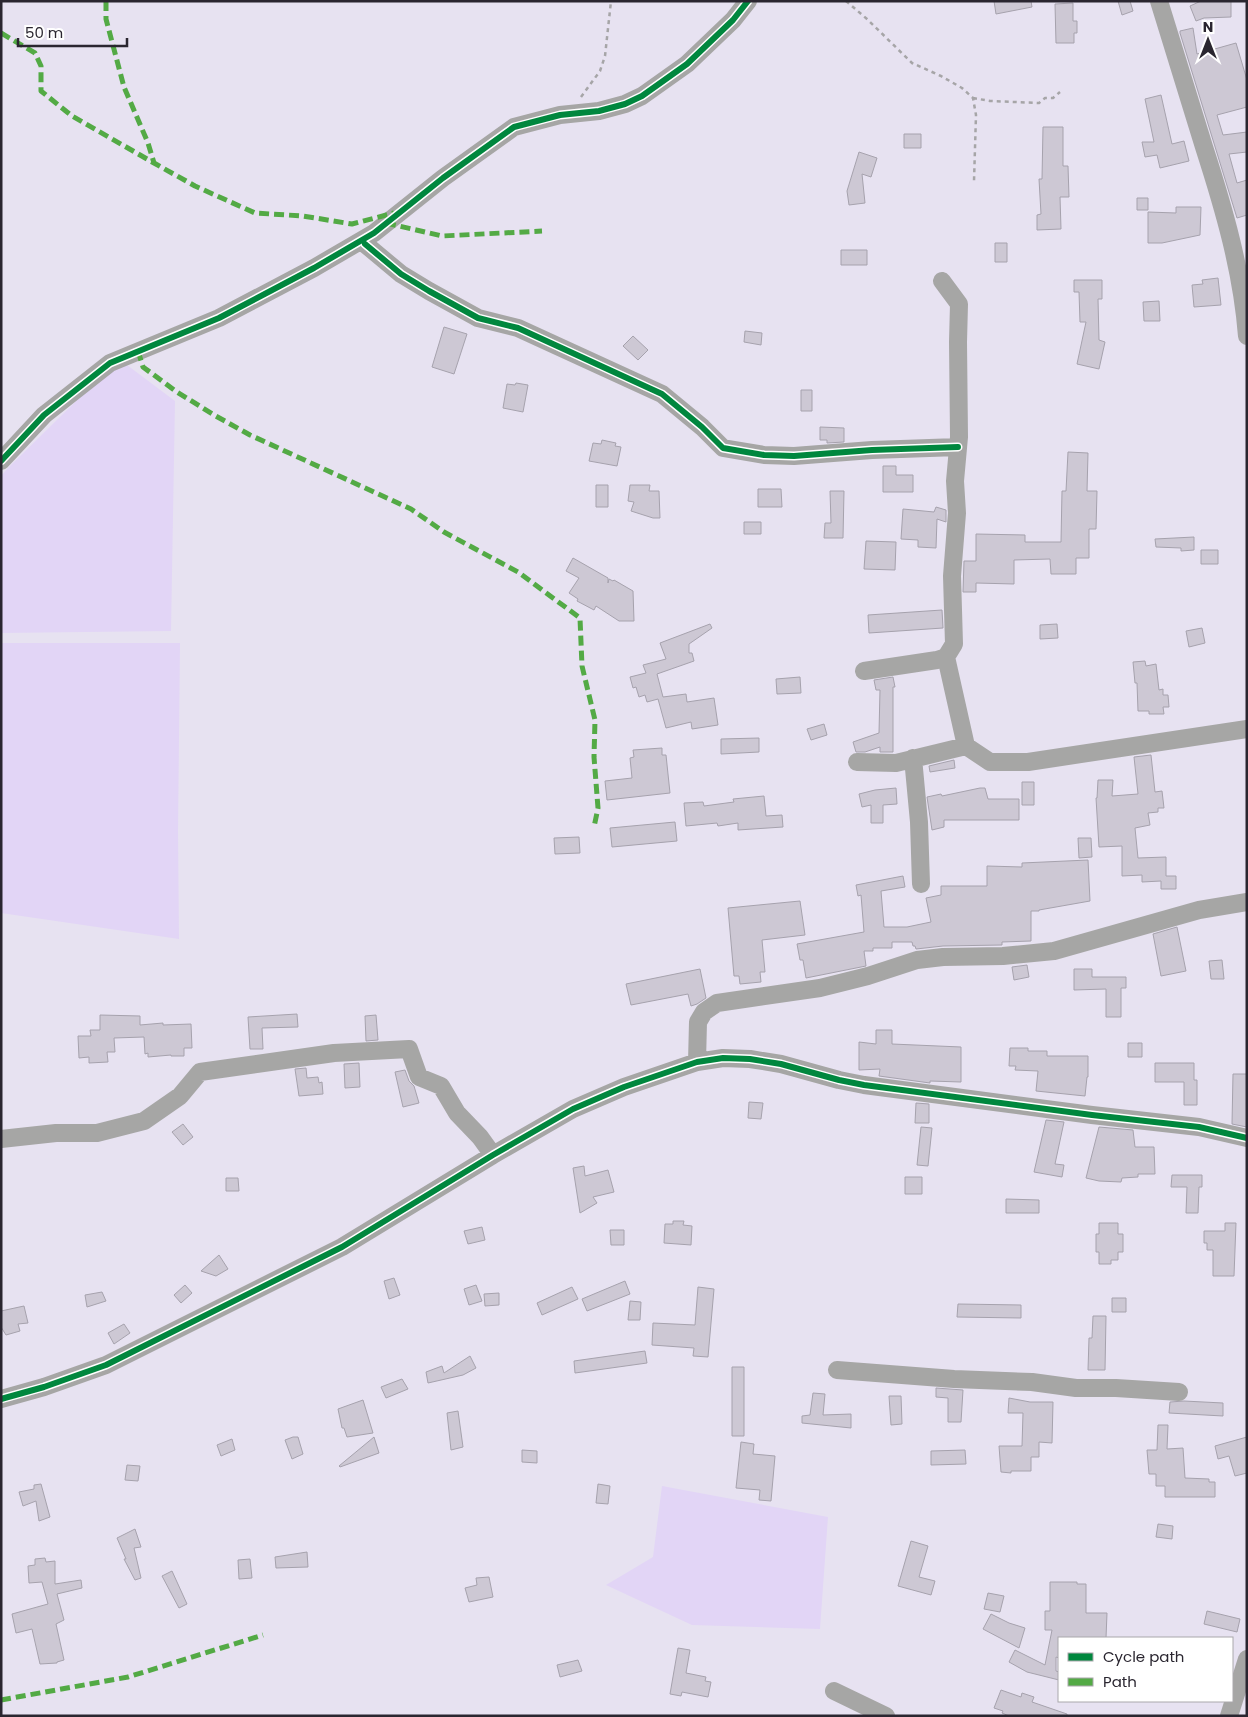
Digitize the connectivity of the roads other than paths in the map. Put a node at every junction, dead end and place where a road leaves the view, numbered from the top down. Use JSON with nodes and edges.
{"nodes":[{"id":1,"x":748,"y":1,"type":"edge"},
{"id":2,"x":1159,"y":1,"type":"edge"},
{"id":3,"x":365,"y":244,"type":"dead end"},
{"id":4,"x":942,"y":281,"type":"dead end"},
{"id":5,"x":1247,"y":336,"type":"edge"},
{"id":6,"x":958,"y":447,"type":"junction"},
{"id":7,"x":1,"y":460,"type":"edge"},
{"id":8,"x":946,"y":657,"type":"junction"},
{"id":9,"x":864,"y":671,"type":"dead end"},
{"id":10,"x":1247,"y":729,"type":"edge"},
{"id":11,"x":966,"y":746,"type":"junction"},
{"id":12,"x":913,"y":758,"type":"junction"},
{"id":13,"x":857,"y":762,"type":"dead end"},
{"id":14,"x":921,"y":884,"type":"dead end"},
{"id":15,"x":1247,"y":902,"type":"edge"},
{"id":16,"x":697,"y":1062,"type":"junction"},
{"id":17,"x":1247,"y":1138,"type":"edge"},
{"id":18,"x":1,"y":1139,"type":"edge"},
{"id":19,"x":493,"y":1154,"type":"junction"},
{"id":20,"x":837,"y":1370,"type":"dead end"},
{"id":21,"x":1179,"y":1392,"type":"dead end"},
{"id":22,"x":1,"y":1399,"type":"edge"},
{"id":23,"x":1247,"y":1659,"type":"edge"},
{"id":24,"x":834,"y":1691,"type":"dead end"},
{"id":25,"x":886,"y":1716,"type":"edge"},
{"id":26,"x":1229,"y":1716,"type":"edge"}],
"edges":[{"from":1,"to":7,"type":"street"},
{"from":2,"to":5,"type":"street"},
{"from":3,"to":6,"type":"street"},
{"from":4,"to":6,"type":"street"},
{"from":6,"to":8,"type":"street"},
{"from":8,"to":9,"type":"street"},
{"from":8,"to":11,"type":"street"},
{"from":10,"to":11,"type":"street"},
{"from":11,"to":12,"type":"street"},
{"from":12,"to":13,"type":"street"},
{"from":12,"to":14,"type":"street"},
{"from":15,"to":16,"type":"street"},
{"from":16,"to":17,"type":"street"},
{"from":16,"to":19,"type":"street"},
{"from":18,"to":19,"type":"street"},
{"from":19,"to":22,"type":"street"},
{"from":20,"to":21,"type":"street"},
{"from":23,"to":26,"type":"street"},
{"from":24,"to":25,"type":"street"}]}
